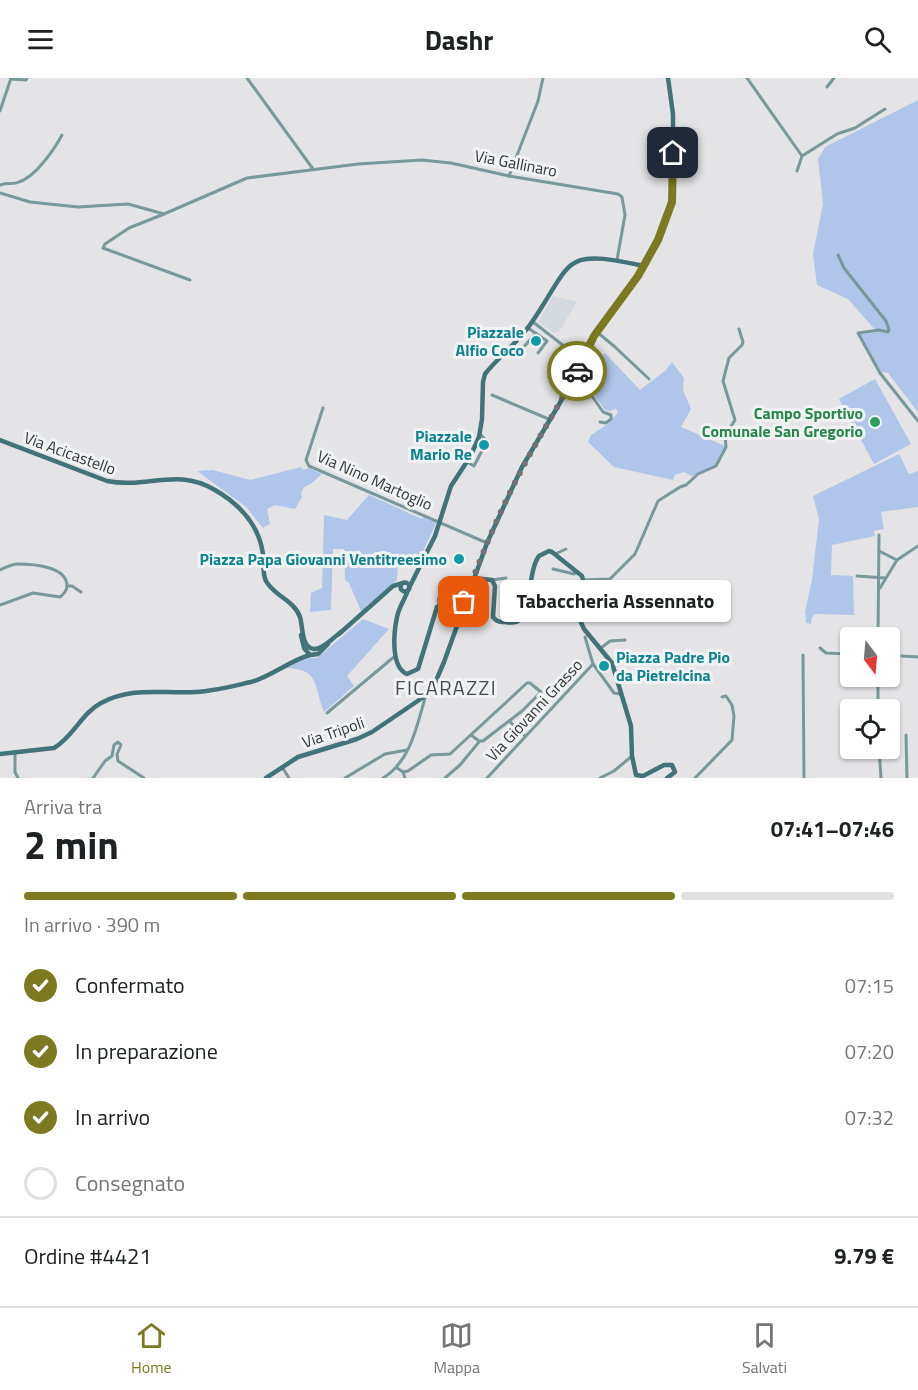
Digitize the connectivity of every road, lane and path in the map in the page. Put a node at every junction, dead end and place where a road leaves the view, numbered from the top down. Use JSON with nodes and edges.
{"nodes":[{"id":1,"x":27,"y":78,"type":"edge"},
{"id":2,"x":247,"y":78,"type":"edge"},
{"id":3,"x":543,"y":78,"type":"edge"},
{"id":4,"x":668,"y":78,"type":"edge"},
{"id":5,"x":747,"y":78,"type":"edge"},
{"id":6,"x":834,"y":78,"type":"edge"},
{"id":7,"x":11,"y":79,"type":"edge"},
{"id":8,"x":827,"y":87,"type":"dead end"},
{"id":9,"x":885,"y":109,"type":"dead end"},
{"id":10,"x":0,"y":111,"type":"edge"},
{"id":11,"x":62,"y":135,"type":"dead end"},
{"id":12,"x":802,"y":156,"type":"junction"},
{"id":13,"x":313,"y":169,"type":"junction"},
{"id":14,"x":797,"y":171,"type":"dead end"},
{"id":15,"x":509,"y":176,"type":"junction"},
{"id":16,"x":0,"y":184,"type":"edge"},
{"id":17,"x":0,"y":193,"type":"edge"},
{"id":18,"x":164,"y":214,"type":"junction"},
{"id":19,"x":838,"y":255,"type":"dead end"},
{"id":20,"x":617,"y":260,"type":"junction"},
{"id":21,"x":644,"y":266,"type":"junction"},
{"id":22,"x":190,"y":280,"type":"dead end"},
{"id":23,"x":533,"y":322,"type":"junction"},
{"id":24,"x":528,"y":328,"type":"junction"},
{"id":25,"x":739,"y":329,"type":"dead end"},
{"id":26,"x":536,"y":333,"type":"junction"},
{"id":27,"x":597,"y":333,"type":"junction"},
{"id":28,"x":521,"y":350,"type":"dead end"},
{"id":29,"x":538,"y":353,"type":"dead end"},
{"id":30,"x":582,"y":360,"type":"junction"},
{"id":31,"x":576,"y":373,"type":"junction"},
{"id":32,"x":650,"y":379,"type":"dead end"},
{"id":33,"x":492,"y":395,"type":"dead end"},
{"id":34,"x":323,"y":408,"type":"dead end"},
{"id":35,"x":551,"y":420,"type":"junction"},
{"id":36,"x":918,"y":421,"type":"edge"},
{"id":37,"x":600,"y":422,"type":"dead end"},
{"id":38,"x":480,"y":434,"type":"junction"},
{"id":39,"x":0,"y":440,"type":"edge"},
{"id":40,"x":467,"y":462,"type":"junction"},
{"id":41,"x":440,"y":522,"type":"junction"},
{"id":42,"x":879,"y":535,"type":"dead end"},
{"id":43,"x":487,"y":543,"type":"junction"},
{"id":44,"x":918,"y":546,"type":"edge"},
{"id":45,"x":566,"y":549,"type":"dead end"},
{"id":46,"x":879,"y":551,"type":"junction"},
{"id":47,"x":555,"y":554,"type":"junction"},
{"id":48,"x":897,"y":560,"type":"junction"},
{"id":49,"x":553,"y":569,"type":"dead end"},
{"id":50,"x":0,"y":570,"type":"edge"},
{"id":51,"x":577,"y":572,"type":"junction"},
{"id":52,"x":857,"y":576,"type":"dead end"},
{"id":53,"x":879,"y":577,"type":"junction"},
{"id":54,"x":458,"y":578,"type":"dead end"},
{"id":55,"x":473,"y":578,"type":"junction"},
{"id":56,"x":506,"y":578,"type":"dead end"},
{"id":57,"x":885,"y":578,"type":"junction"},
{"id":58,"x":492,"y":580,"type":"junction"},
{"id":59,"x":584,"y":580,"type":"junction"},
{"id":60,"x":67,"y":586,"type":"junction"},
{"id":61,"x":405,"y":586,"type":"junction"},
{"id":62,"x":879,"y":591,"type":"junction"},
{"id":63,"x":81,"y":592,"type":"dead end"},
{"id":64,"x":583,"y":592,"type":"junction"},
{"id":65,"x":464,"y":602,"type":"junction"},
{"id":66,"x":440,"y":604,"type":"junction"},
{"id":67,"x":0,"y":605,"type":"edge"},
{"id":68,"x":602,"y":615,"type":"dead end"},
{"id":69,"x":302,"y":624,"type":"junction"},
{"id":70,"x":878,"y":627,"type":"edge"},
{"id":71,"x":341,"y":632,"type":"junction"},
{"id":72,"x":334,"y":637,"type":"junction"},
{"id":73,"x":585,"y":637,"type":"dead end"},
{"id":74,"x":625,"y":640,"type":"dead end"},
{"id":75,"x":601,"y":648,"type":"junction"},
{"id":76,"x":820,"y":648,"type":"dead end"},
{"id":77,"x":308,"y":653,"type":"junction"},
{"id":78,"x":840,"y":654,"type":"edge"},
{"id":79,"x":803,"y":655,"type":"dead end"},
{"id":80,"x":395,"y":656,"type":"junction"},
{"id":81,"x":902,"y":656,"type":"dead end"},
{"id":82,"x":918,"y":657,"type":"edge"},
{"id":83,"x":593,"y":664,"type":"junction"},
{"id":84,"x":622,"y":694,"type":"junction"},
{"id":85,"x":425,"y":696,"type":"junction"},
{"id":86,"x":722,"y":697,"type":"dead end"},
{"id":87,"x":327,"y":713,"type":"dead end"},
{"id":88,"x":509,"y":721,"type":"junction"},
{"id":89,"x":471,"y":735,"type":"junction"},
{"id":90,"x":906,"y":735,"type":"dead end"},
{"id":91,"x":525,"y":737,"type":"junction"},
{"id":92,"x":479,"y":741,"type":"junction"},
{"id":93,"x":407,"y":750,"type":"junction"},
{"id":94,"x":15,"y":752,"type":"junction"},
{"id":95,"x":0,"y":754,"type":"edge"},
{"id":96,"x":632,"y":756,"type":"junction"},
{"id":97,"x":880,"y":759,"type":"edge"},
{"id":98,"x":282,"y":766,"type":"junction"},
{"id":99,"x":397,"y":768,"type":"junction"},
{"id":100,"x":403,"y":772,"type":"junction"},
{"id":101,"x":18,"y":778,"type":"edge"},
{"id":102,"x":93,"y":778,"type":"edge"},
{"id":103,"x":144,"y":778,"type":"edge"},
{"id":104,"x":266,"y":778,"type":"edge"},
{"id":105,"x":289,"y":778,"type":"edge"},
{"id":106,"x":345,"y":778,"type":"edge"},
{"id":107,"x":383,"y":778,"type":"edge"},
{"id":108,"x":405,"y":778,"type":"edge"},
{"id":109,"x":445,"y":778,"type":"edge"},
{"id":110,"x":487,"y":778,"type":"edge"},
{"id":111,"x":600,"y":778,"type":"edge"},
{"id":112,"x":666,"y":778,"type":"edge"},
{"id":113,"x":695,"y":778,"type":"edge"},
{"id":114,"x":804,"y":778,"type":"edge"},
{"id":115,"x":881,"y":778,"type":"edge"},
{"id":116,"x":907,"y":778,"type":"edge"}],
"edges":[{"from":1,"to":7,"type":"street"},
{"from":2,"to":13,"type":"street"},
{"from":3,"to":15,"type":"street"},
{"from":4,"to":21,"type":"street","name":"Via Tripoli"},
{"from":5,"to":12,"type":"street"},
{"from":6,"to":8,"type":"street"},
{"from":7,"to":10,"type":"street"},
{"from":9,"to":12,"type":"street"},
{"from":11,"to":16,"type":"street"},
{"from":12,"to":14,"type":"street"},
{"from":13,"to":15,"type":"street","name":"Via Gallinaro"},
{"from":13,"to":18,"type":"street","name":"Via Gallinaro"},
{"from":15,"to":20,"type":"street","name":"Via Gallinaro"},
{"from":17,"to":18,"type":"street"},
{"from":18,"to":22,"type":"street","name":"Via Gallinaro"},
{"from":19,"to":36,"type":"street"},
{"from":20,"to":21,"type":"street"},
{"from":20,"to":23,"type":"street"},
{"from":21,"to":27,"type":"street","name":"Via Tripoli"},
{"from":23,"to":24,"type":"street"},
{"from":23,"to":30,"type":"street"},
{"from":24,"to":26,"type":"street"},
{"from":24,"to":38,"type":"street"},
{"from":25,"to":59,"type":"street"},
{"from":26,"to":28,"type":"street"},
{"from":26,"to":29,"type":"street"},
{"from":27,"to":30,"type":"street","name":"Via Tripoli"},
{"from":27,"to":32,"type":"street"},
{"from":30,"to":31,"type":"street","name":"Via Tripoli"},
{"from":31,"to":35,"type":"street","name":"Via Tripoli"},
{"from":31,"to":37,"type":"street"},
{"from":33,"to":35,"type":"street"},
{"from":34,"to":41,"type":"street","name":"Via Nino Martoglio"},
{"from":35,"to":43,"type":"street","name":"Via Tripoli"},
{"from":38,"to":40,"type":"street"},
{"from":38,"to":40,"type":"street"},
{"from":39,"to":69,"type":"street","name":"Via Acicastello"},
{"from":40,"to":41,"type":"street"},
{"from":41,"to":43,"type":"street","name":"Via Nino Martoglio"},
{"from":41,"to":61,"type":"street"},
{"from":42,"to":46,"type":"street"},
{"from":43,"to":55,"type":"street","name":"Via Tripoli"},
{"from":44,"to":48,"type":"street"},
{"from":45,"to":47,"type":"street"},
{"from":46,"to":48,"type":"street"},
{"from":46,"to":53,"type":"street"},
{"from":47,"to":51,"type":"street"},
{"from":47,"to":58,"type":"street"},
{"from":48,"to":57,"type":"street"},
{"from":49,"to":51,"type":"street"},
{"from":50,"to":60,"type":"street"},
{"from":51,"to":59,"type":"street"},
{"from":52,"to":53,"type":"street"},
{"from":53,"to":57,"type":"street"},
{"from":53,"to":62,"type":"street"},
{"from":54,"to":66,"type":"street"},
{"from":55,"to":58,"type":"street"},
{"from":55,"to":65,"type":"street","name":"Via Tripoli"},
{"from":56,"to":58,"type":"street"},
{"from":57,"to":62,"type":"street"},
{"from":59,"to":64,"type":"street"},
{"from":60,"to":63,"type":"street"},
{"from":60,"to":67,"type":"street"},
{"from":61,"to":71,"type":"street"},
{"from":61,"to":80,"type":"street"},
{"from":62,"to":70,"type":"street"},
{"from":64,"to":68,"type":"street"},
{"from":64,"to":75,"type":"street"},
{"from":65,"to":66,"type":"street"},
{"from":65,"to":85,"type":"street","name":"Via Tripoli"},
{"from":66,"to":80,"type":"street"},
{"from":69,"to":72,"type":"street","name":"Via Acicastello"},
{"from":69,"to":77,"type":"street"},
{"from":71,"to":72,"type":"street"},
{"from":71,"to":77,"type":"street"},
{"from":72,"to":77,"type":"street"},
{"from":73,"to":83,"type":"street"},
{"from":74,"to":75,"type":"street"},
{"from":75,"to":84,"type":"street"},
{"from":76,"to":78,"type":"street"},
{"from":77,"to":94,"type":"street"},
{"from":79,"to":114,"type":"street"},
{"from":80,"to":87,"type":"street"},
{"from":81,"to":82,"type":"street"},
{"from":83,"to":84,"type":"street","name":"Via Giovanni Grasso"},
{"from":83,"to":91,"type":"street","name":"Via Giovanni Grasso"},
{"from":84,"to":96,"type":"street"},
{"from":85,"to":93,"type":"street"},
{"from":85,"to":98,"type":"street","name":"Via Tripoli"},
{"from":86,"to":113,"type":"street"},
{"from":88,"to":89,"type":"street"},
{"from":88,"to":91,"type":"street"},
{"from":88,"to":92,"type":"street"},
{"from":89,"to":92,"type":"street"},
{"from":89,"to":100,"type":"street"},
{"from":90,"to":116,"type":"street"},
{"from":91,"to":110,"type":"street","name":"Via Giovanni Grasso"},
{"from":92,"to":109,"type":"street"},
{"from":93,"to":99,"type":"street"},
{"from":93,"to":106,"type":"street"},
{"from":94,"to":95,"type":"street"},
{"from":94,"to":101,"type":"street"},
{"from":96,"to":111,"type":"street"},
{"from":96,"to":112,"type":"street"},
{"from":97,"to":115,"type":"street"},
{"from":98,"to":104,"type":"street","name":"Via Tripoli"},
{"from":98,"to":105,"type":"street"},
{"from":99,"to":100,"type":"street"},
{"from":99,"to":107,"type":"street"},
{"from":100,"to":108,"type":"street"},
{"from":102,"to":103,"type":"street"}]}
